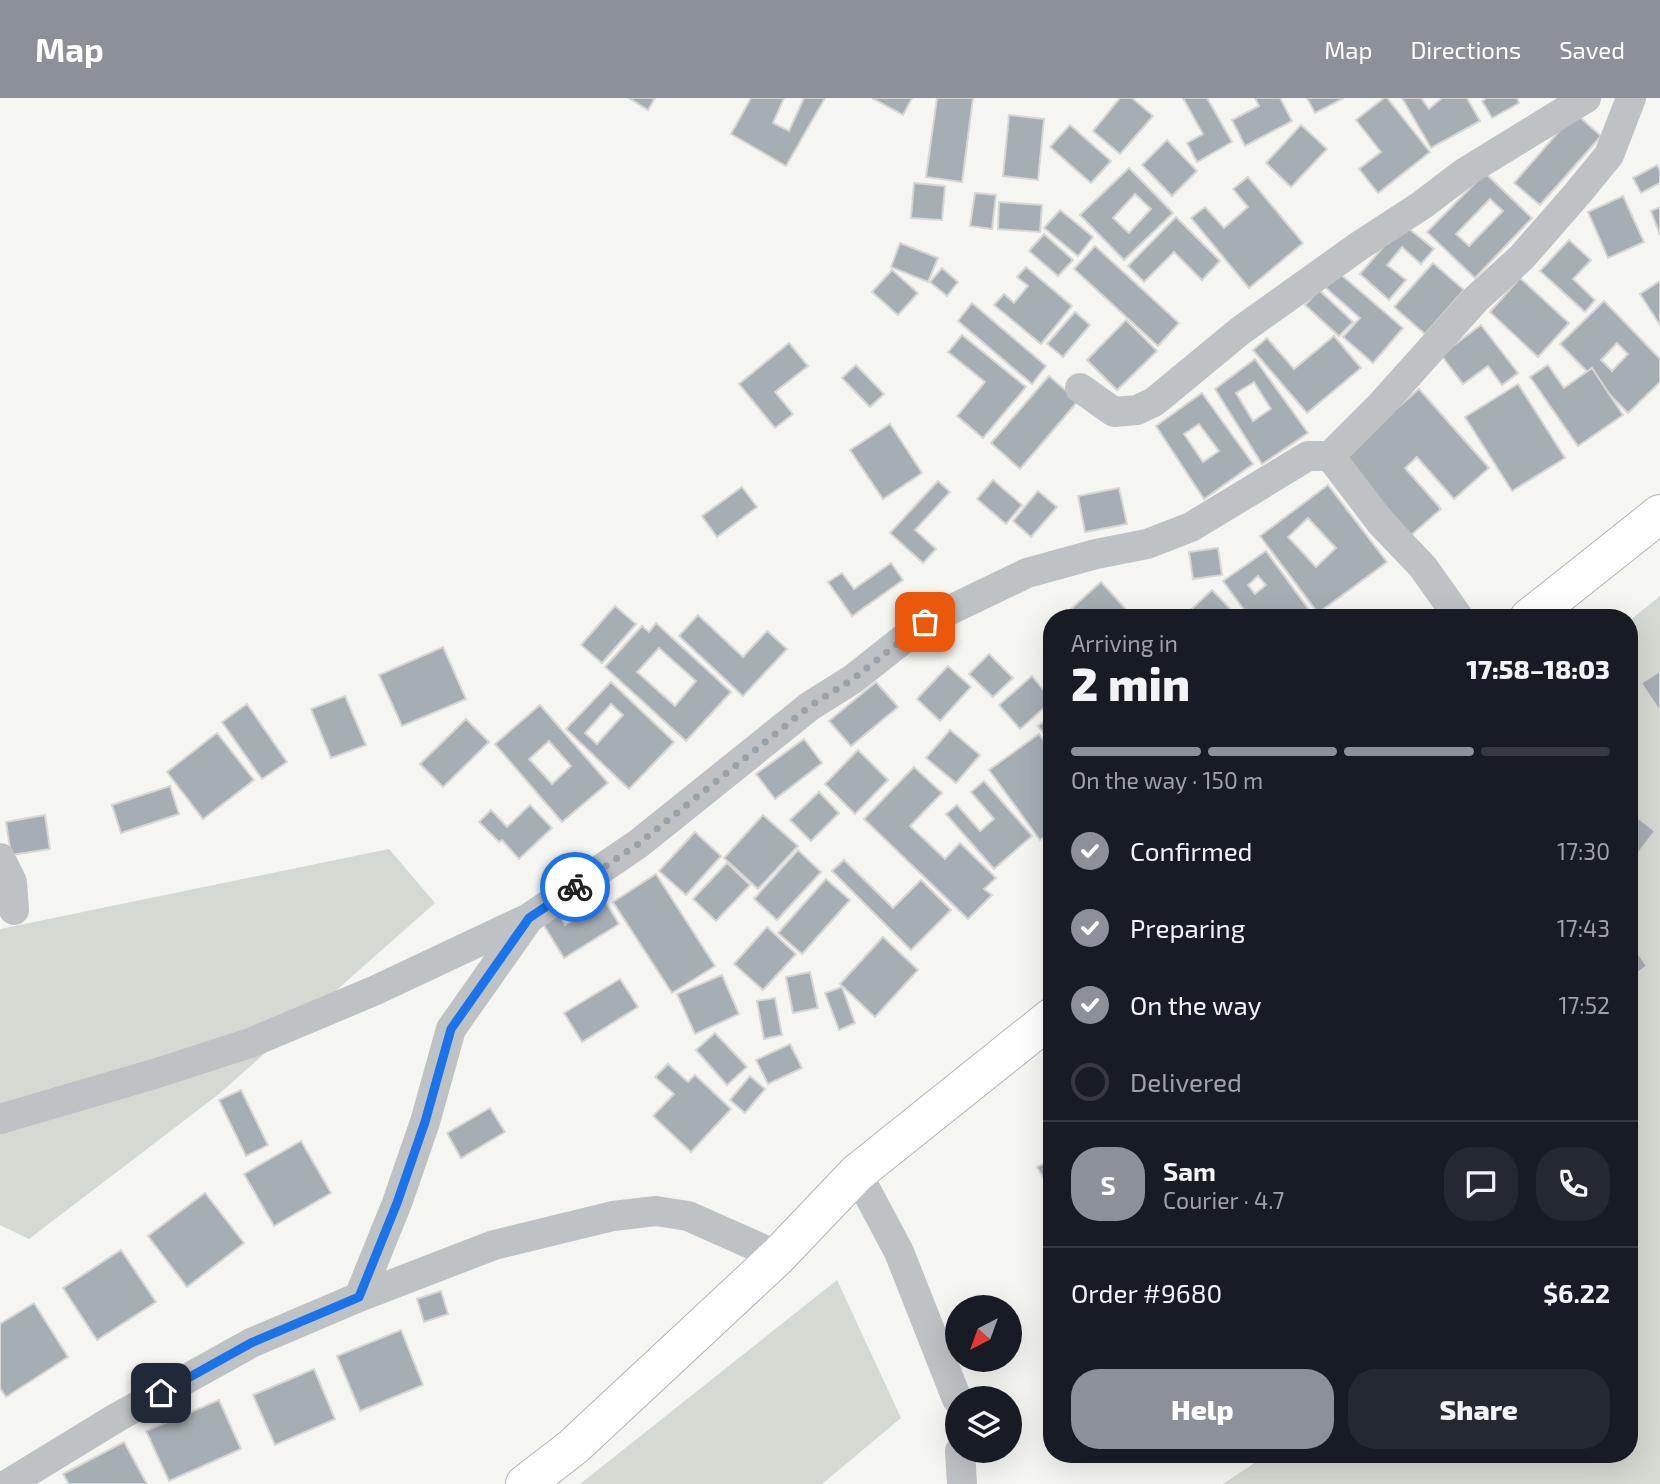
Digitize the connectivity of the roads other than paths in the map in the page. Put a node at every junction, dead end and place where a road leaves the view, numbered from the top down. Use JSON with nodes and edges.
{"nodes":[{"id":1,"x":1586,"y":98,"type":"edge"},
{"id":2,"x":1631,"y":98,"type":"edge"},
{"id":3,"x":1080,"y":388,"type":"dead end"},
{"id":4,"x":1330,"y":456,"type":"junction"},
{"id":5,"x":1660,"y":514,"type":"edge"},
{"id":6,"x":1453,"y":609,"type":"edge"},
{"id":7,"x":1540,"y":609,"type":"edge"},
{"id":8,"x":0,"y":858,"type":"edge"},
{"id":9,"x":15,"y":910,"type":"dead end"},
{"id":10,"x":529,"y":918,"type":"junction"},
{"id":11,"x":1043,"y":1024,"type":"edge"},
{"id":12,"x":0,"y":1119,"type":"edge"},
{"id":13,"x":858,"y":1173,"type":"junction"},
{"id":14,"x":778,"y":1256,"type":"junction"},
{"id":15,"x":359,"y":1297,"type":"junction"},
{"id":16,"x":952,"y":1386,"type":"edge"},
{"id":17,"x":961,"y":1463,"type":"edge"},
{"id":18,"x":8,"y":1484,"type":"edge"},
{"id":19,"x":524,"y":1484,"type":"edge"},
{"id":20,"x":962,"y":1484,"type":"edge"}],
"edges":[{"from":1,"to":3,"type":"street"},
{"from":2,"to":4,"type":"street"},
{"from":4,"to":6,"type":"street"},
{"from":4,"to":10,"type":"street"},
{"from":5,"to":7,"type":"highway"},
{"from":8,"to":9,"type":"street"},
{"from":10,"to":12,"type":"street"},
{"from":10,"to":15,"type":"street"},
{"from":11,"to":13,"type":"highway"},
{"from":13,"to":14,"type":"highway"},
{"from":13,"to":16,"type":"street"},
{"from":14,"to":15,"type":"street"},
{"from":14,"to":19,"type":"highway"},
{"from":15,"to":18,"type":"street"},
{"from":17,"to":20,"type":"street"}]}
